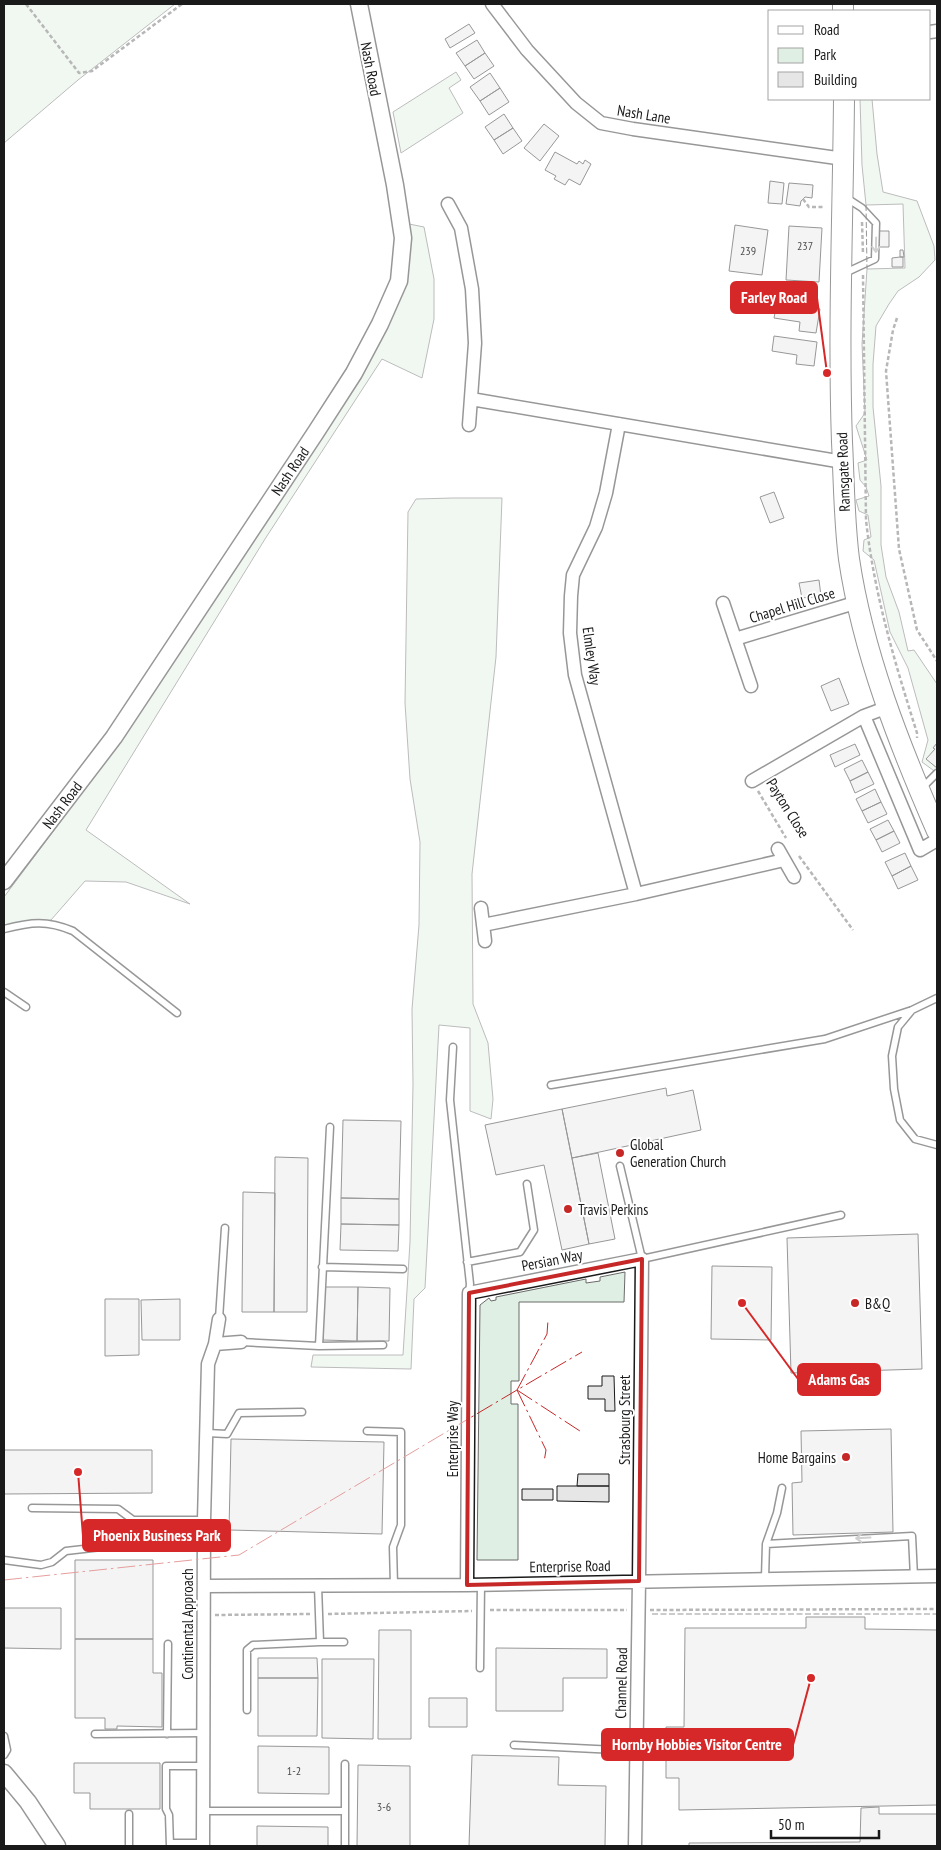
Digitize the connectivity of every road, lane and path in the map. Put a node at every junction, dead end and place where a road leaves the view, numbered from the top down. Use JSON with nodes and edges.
{"nodes":[{"id":1,"x":26,"y":4,"type":"edge"},
{"id":2,"x":182,"y":4,"type":"edge"},
{"id":3,"x":359,"y":4,"type":"edge"},
{"id":4,"x":492,"y":4,"type":"edge"},
{"id":5,"x":844,"y":100,"type":"edge"},
{"id":6,"x":844,"y":159,"type":"junction"},
{"id":7,"x":803,"y":199,"type":"dead end"},
{"id":8,"x":842,"y":201,"type":"junction"},
{"id":9,"x":448,"y":204,"type":"dead end"},
{"id":10,"x":862,"y":208,"type":"junction"},
{"id":11,"x":863,"y":265,"type":"junction"},
{"id":12,"x":841,"y":274,"type":"junction"},
{"id":13,"x":897,"y":318,"type":"dead end"},
{"id":14,"x":471,"y":399,"type":"junction"},
{"id":15,"x":619,"y":424,"type":"junction"},
{"id":16,"x":468,"y":425,"type":"dead end"},
{"id":17,"x":843,"y":462,"type":"junction"},
{"id":18,"x":858,"y":602,"type":"junction"},
{"id":19,"x":723,"y":603,"type":"dead end"},
{"id":20,"x":735,"y":639,"type":"junction"},
{"id":21,"x":937,"y":660,"type":"edge"},
{"id":22,"x":751,"y":686,"type":"dead end"},
{"id":23,"x":888,"y":707,"type":"junction"},
{"id":24,"x":864,"y":716,"type":"junction"},
{"id":25,"x":917,"y":740,"type":"dead end"},
{"id":26,"x":937,"y":773,"type":"edge"},
{"id":27,"x":752,"y":781,"type":"joint"},
{"id":28,"x":920,"y":791,"type":"junction"},
{"id":29,"x":937,"y":831,"type":"edge"},
{"id":30,"x":937,"y":840,"type":"edge"},
{"id":31,"x":784,"y":847,"type":"joint"},
{"id":32,"x":796,"y":853,"type":"dead end"},
{"id":33,"x":784,"y":860,"type":"junction"},
{"id":34,"x":794,"y":878,"type":"dead end"},
{"id":35,"x":4,"y":882,"type":"edge"},
{"id":36,"x":636,"y":894,"type":"junction"},
{"id":37,"x":481,"y":908,"type":"dead end"},
{"id":38,"x":483,"y":925,"type":"junction"},
{"id":39,"x":4,"y":930,"type":"edge"},
{"id":40,"x":853,"y":930,"type":"dead end"},
{"id":41,"x":485,"y":941,"type":"dead end"},
{"id":42,"x":4,"y":992,"type":"edge"},
{"id":43,"x":937,"y":998,"type":"edge"},
{"id":44,"x":26,"y":1008,"type":"dead end"},
{"id":45,"x":912,"y":1010,"type":"junction"},
{"id":46,"x":176,"y":1013,"type":"dead end"},
{"id":47,"x":453,"y":1047,"type":"dead end"},
{"id":48,"x":551,"y":1085,"type":"dead end"},
{"id":49,"x":330,"y":1127,"type":"dead end"},
{"id":50,"x":937,"y":1145,"type":"edge"},
{"id":51,"x":620,"y":1166,"type":"dead end"},
{"id":52,"x":527,"y":1184,"type":"dead end"},
{"id":53,"x":841,"y":1215,"type":"dead end"},
{"id":54,"x":224,"y":1228,"type":"dead end"},
{"id":55,"x":642,"y":1259,"type":"junction"},
{"id":56,"x":467,"y":1262,"type":"junction"},
{"id":57,"x":322,"y":1267,"type":"junction"},
{"id":58,"x":403,"y":1269,"type":"dead end"},
{"id":59,"x":469,"y":1293,"type":"junction"},
{"id":60,"x":219,"y":1319,"type":"joint"},
{"id":61,"x":241,"y":1342,"type":"joint"},
{"id":62,"x":214,"y":1344,"type":"junction"},
{"id":63,"x":319,"y":1346,"type":"junction"},
{"id":64,"x":383,"y":1346,"type":"dead end"},
{"id":65,"x":302,"y":1412,"type":"dead end"},
{"id":66,"x":366,"y":1431,"type":"dead end"},
{"id":67,"x":207,"y":1433,"type":"junction"},
{"id":68,"x":782,"y":1488,"type":"dead end"},
{"id":69,"x":32,"y":1508,"type":"dead end"},
{"id":70,"x":204,"y":1520,"type":"junction"},
{"id":71,"x":766,"y":1544,"type":"junction"},
{"id":72,"x":204,"y":1547,"type":"junction"},
{"id":73,"x":4,"y":1560,"type":"edge"},
{"id":74,"x":914,"y":1576,"type":"junction"},
{"id":75,"x":937,"y":1576,"type":"edge"},
{"id":76,"x":765,"y":1578,"type":"junction"},
{"id":77,"x":639,"y":1581,"type":"junction"},
{"id":78,"x":481,"y":1584,"type":"junction"},
{"id":79,"x":394,"y":1585,"type":"junction"},
{"id":80,"x":467,"y":1585,"type":"junction"},
{"id":81,"x":204,"y":1586,"type":"junction"},
{"id":82,"x":318,"y":1586,"type":"junction"},
{"id":83,"x":937,"y":1609,"type":"edge"},
{"id":84,"x":481,"y":1610,"type":"junction"},
{"id":85,"x":639,"y":1610,"type":"junction"},
{"id":86,"x":318,"y":1614,"type":"junction"},
{"id":87,"x":204,"y":1615,"type":"junction"},
{"id":88,"x":320,"y":1642,"type":"junction"},
{"id":89,"x":344,"y":1642,"type":"dead end"},
{"id":90,"x":168,"y":1644,"type":"dead end"},
{"id":91,"x":480,"y":1668,"type":"dead end"},
{"id":92,"x":247,"y":1710,"type":"dead end"},
{"id":93,"x":203,"y":1733,"type":"junction"},
{"id":94,"x":95,"y":1734,"type":"dead end"},
{"id":95,"x":167,"y":1734,"type":"junction"},
{"id":96,"x":4,"y":1736,"type":"edge"},
{"id":97,"x":514,"y":1745,"type":"dead end"},
{"id":98,"x":636,"y":1751,"type":"junction"},
{"id":99,"x":4,"y":1755,"type":"edge"},
{"id":100,"x":345,"y":1764,"type":"dead end"},
{"id":101,"x":203,"y":1766,"type":"junction"},
{"id":102,"x":4,"y":1773,"type":"edge"},
{"id":103,"x":203,"y":1811,"type":"junction"},
{"id":104,"x":345,"y":1811,"type":"junction"},
{"id":105,"x":129,"y":1814,"type":"dead end"},
{"id":106,"x":170,"y":1845,"type":"edge"},
{"id":107,"x":203,"y":1845,"type":"edge"},
{"id":108,"x":57,"y":1846,"type":"edge"},
{"id":109,"x":129,"y":1846,"type":"edge"},
{"id":110,"x":345,"y":1846,"type":"edge"},
{"id":111,"x":635,"y":1846,"type":"edge"}],
"edges":[{"from":1,"to":2,"type":"path"},
{"from":3,"to":35,"type":"street","name":"Nash Road"},
{"from":4,"to":6,"type":"street","name":"Nash Lane"},
{"from":5,"to":6,"type":"main road","name":"Ramsgate Road"},
{"from":6,"to":8,"type":"main road","name":"Ramsgate Road"},
{"from":7,"to":8,"type":"path"},
{"from":8,"to":10,"type":"lane"},
{"from":8,"to":12,"type":"main road","name":"Ramsgate Road"},
{"from":9,"to":14,"type":"street"},
{"from":10,"to":11,"type":"path"},
{"from":10,"to":11,"type":"lane","one_way":true},
{"from":11,"to":12,"type":"lane"},
{"from":11,"to":25,"type":"path"},
{"from":12,"to":17,"type":"main road","name":"Ramsgate Road"},
{"from":13,"to":21,"type":"path"},
{"from":14,"to":15,"type":"street"},
{"from":14,"to":16,"type":"street"},
{"from":15,"to":17,"type":"street"},
{"from":15,"to":36,"type":"street","name":"Elmley Way"},
{"from":17,"to":18,"type":"main road","name":"Ramsgate Road"},
{"from":18,"to":20,"type":"street","name":"Chapel Hill Close"},
{"from":18,"to":23,"type":"main road","name":"Ramsgate Road"},
{"from":19,"to":20,"type":"street","name":"Chapel Hill Close"},
{"from":20,"to":22,"type":"street","name":"Chapel Hill Close"},
{"from":23,"to":24,"type":"street","name":"Payton Close"},
{"from":23,"to":28,"type":"main road","name":"Ramsgate Road"},
{"from":24,"to":27,"type":"street","name":"Payton Close"},
{"from":24,"to":30,"type":"street"},
{"from":26,"to":28,"type":"lane"},
{"from":27,"to":31,"type":"path","name":"Payton Close"},
{"from":28,"to":29,"type":"main road","name":"Ramsgate Road"},
{"from":31,"to":33,"type":"street"},
{"from":32,"to":40,"type":"path","name":"Payton Close"},
{"from":33,"to":34,"type":"street"},
{"from":33,"to":36,"type":"street"},
{"from":36,"to":38,"type":"street"},
{"from":37,"to":38,"type":"street"},
{"from":38,"to":41,"type":"street"},
{"from":39,"to":46,"type":"lane"},
{"from":42,"to":44,"type":"lane"},
{"from":43,"to":45,"type":"lane"},
{"from":45,"to":48,"type":"lane"},
{"from":45,"to":50,"type":"lane"},
{"from":47,"to":56,"type":"lane"},
{"from":49,"to":57,"type":"lane"},
{"from":51,"to":55,"type":"lane"},
{"from":52,"to":56,"type":"lane"},
{"from":53,"to":55,"type":"lane"},
{"from":54,"to":60,"type":"lane"},
{"from":55,"to":59,"type":"street","name":"Persian Way"},
{"from":55,"to":77,"type":"street","name":"Strasbourg Street"},
{"from":56,"to":59,"type":"lane"},
{"from":57,"to":58,"type":"lane"},
{"from":57,"to":63,"type":"lane"},
{"from":59,"to":80,"type":"street","name":"Enterprise Way"},
{"from":60,"to":62,"type":"street","name":"Continental Approach"},
{"from":61,"to":62,"type":"street"},
{"from":61,"to":63,"type":"lane"},
{"from":62,"to":67,"type":"street","name":"Continental Approach"},
{"from":63,"to":64,"type":"lane"},
{"from":65,"to":67,"type":"lane"},
{"from":66,"to":79,"type":"lane"},
{"from":67,"to":70,"type":"street","name":"Continental Approach"},
{"from":68,"to":71,"type":"lane"},
{"from":69,"to":70,"type":"lane"},
{"from":70,"to":72,"type":"street","name":"Continental Approach"},
{"from":74,"to":71,"type":"lane","one_way":true},
{"from":71,"to":76,"type":"lane"},
{"from":72,"to":73,"type":"lane"},
{"from":72,"to":81,"type":"street","name":"Continental Approach"},
{"from":74,"to":75,"type":"street","name":"Enterprise Road"},
{"from":74,"to":76,"type":"street","name":"Enterprise Road"},
{"from":76,"to":77,"type":"street","name":"Enterprise Road"},
{"from":77,"to":78,"type":"street","name":"Enterprise Road"},
{"from":77,"to":85,"type":"street","name":"Channel Road"},
{"from":78,"to":80,"type":"street","name":"Enterprise Road"},
{"from":78,"to":84,"type":"lane"},
{"from":79,"to":80,"type":"street","name":"Enterprise Road"},
{"from":79,"to":82,"type":"street","name":"Enterprise Road"},
{"from":81,"to":82,"type":"street","name":"Enterprise Road"},
{"from":81,"to":87,"type":"street","name":"Continental Approach"},
{"from":82,"to":86,"type":"lane"},
{"from":83,"to":85,"type":"path"},
{"from":84,"to":85,"type":"path"},
{"from":84,"to":86,"type":"path"},
{"from":84,"to":91,"type":"lane"},
{"from":85,"to":98,"type":"street","name":"Channel Road"},
{"from":86,"to":87,"type":"path"},
{"from":86,"to":88,"type":"lane"},
{"from":87,"to":93,"type":"street","name":"Continental Approach"},
{"from":88,"to":89,"type":"lane"},
{"from":88,"to":92,"type":"lane"},
{"from":90,"to":95,"type":"lane"},
{"from":93,"to":95,"type":"lane"},
{"from":93,"to":101,"type":"street","name":"Continental Approach"},
{"from":94,"to":95,"type":"lane"},
{"from":96,"to":99,"type":"lane"},
{"from":97,"to":98,"type":"lane"},
{"from":98,"to":111,"type":"street","name":"Channel Road"},
{"from":100,"to":104,"type":"lane"},
{"from":101,"to":103,"type":"street","name":"Continental Approach"},
{"from":101,"to":106,"type":"lane"},
{"from":102,"to":108,"type":"street"},
{"from":103,"to":104,"type":"lane"},
{"from":103,"to":107,"type":"street","name":"Continental Approach"},
{"from":104,"to":110,"type":"lane"},
{"from":105,"to":109,"type":"lane"},
{"from":106,"to":107,"type":"lane"}]}
